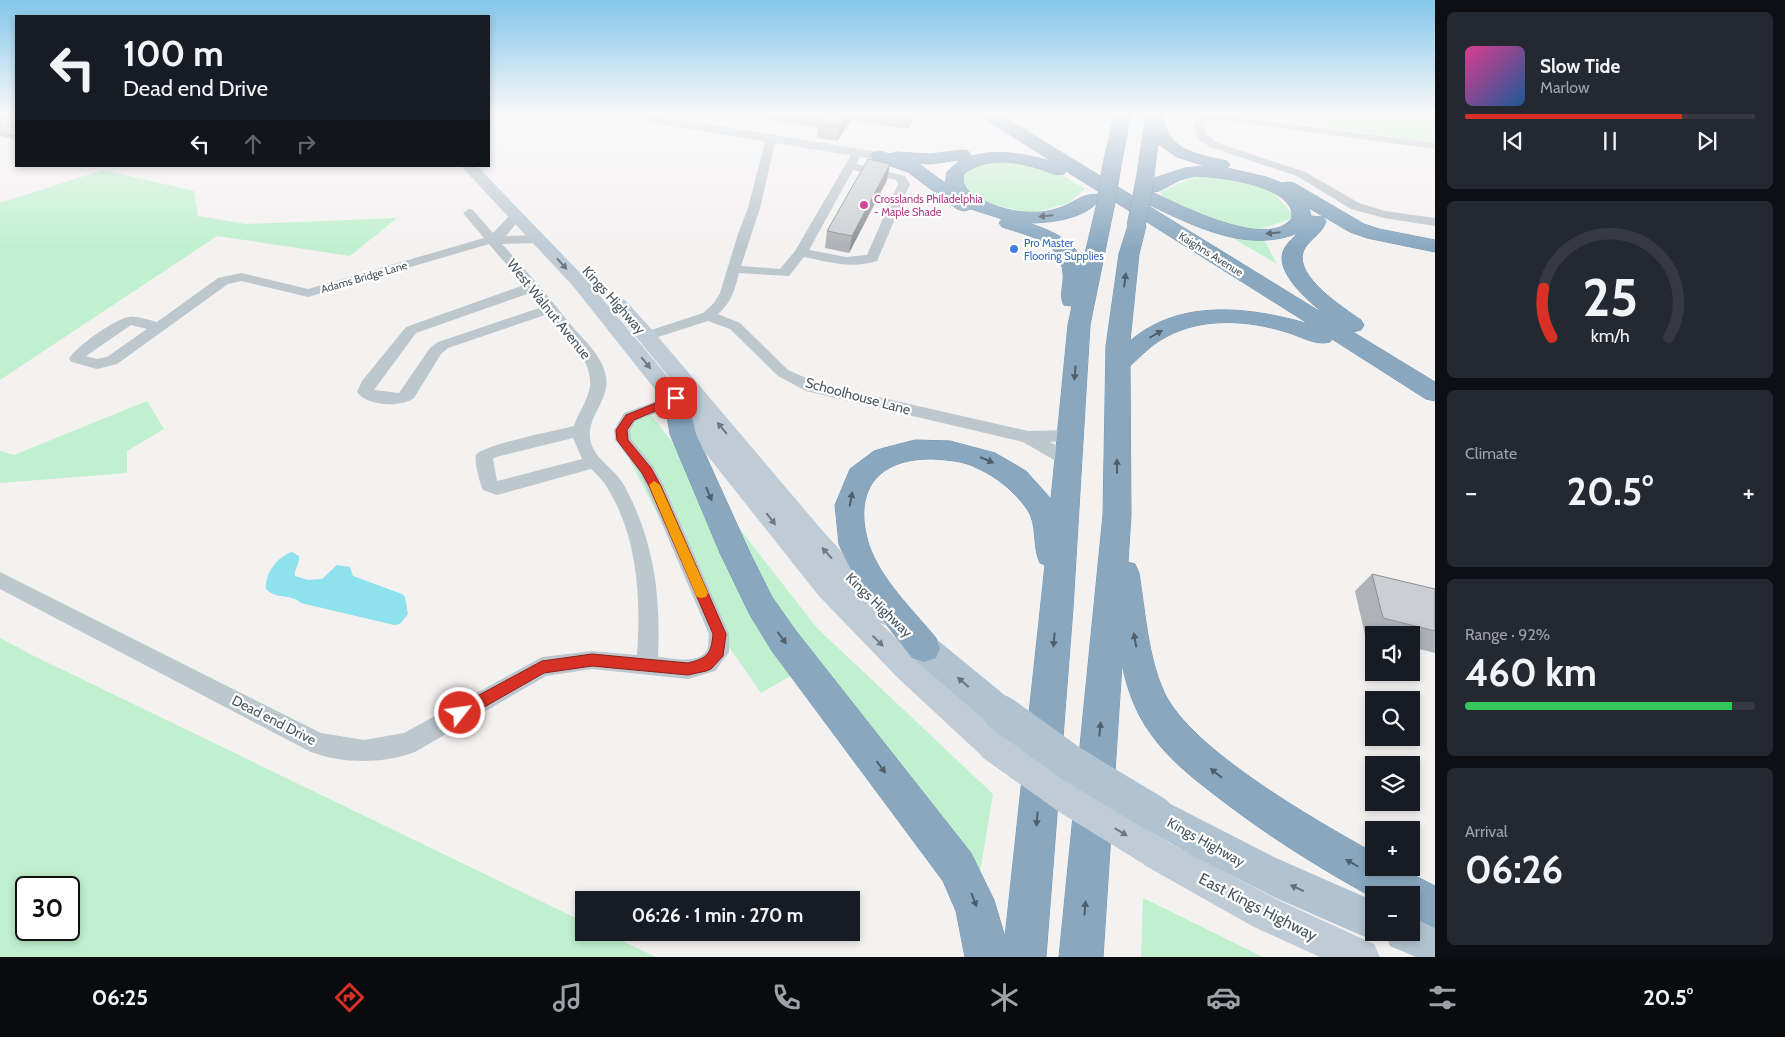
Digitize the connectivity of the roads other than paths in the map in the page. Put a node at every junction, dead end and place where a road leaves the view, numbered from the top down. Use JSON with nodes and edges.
{"nodes":[{"id":1,"x":766,"y":159,"type":"edge"},
{"id":2,"x":853,"y":159,"type":"joint"},
{"id":3,"x":887,"y":159,"type":"edge"},
{"id":4,"x":957,"y":159,"type":"edge"},
{"id":5,"x":986,"y":159,"type":"edge"},
{"id":6,"x":1019,"y":159,"type":"edge"},
{"id":7,"x":1065,"y":159,"type":"edge"},
{"id":8,"x":1071,"y":159,"type":"edge"},
{"id":9,"x":1113,"y":159,"type":"edge"},
{"id":10,"x":1137,"y":159,"type":"edge"},
{"id":11,"x":1200,"y":159,"type":"edge"},
{"id":12,"x":1255,"y":159,"type":"edge"},
{"id":13,"x":469,"y":167,"type":"edge"},
{"id":14,"x":486,"y":167,"type":"edge"},
{"id":15,"x":1124,"y":193,"type":"junction"},
{"id":16,"x":948,"y":194,"type":"junction"},
{"id":17,"x":1300,"y":195,"type":"junction"},
{"id":18,"x":469,"y":213,"type":"dead end"},
{"id":19,"x":516,"y":215,"type":"junction"},
{"id":20,"x":1435,"y":222,"type":"edge"},
{"id":21,"x":1306,"y":235,"type":"junction"},
{"id":22,"x":539,"y":239,"type":"junction"},
{"id":23,"x":491,"y":240,"type":"junction"},
{"id":24,"x":1435,"y":246,"type":"edge"},
{"id":25,"x":801,"y":252,"type":"junction"},
{"id":26,"x":734,"y":269,"type":"junction"},
{"id":27,"x":533,"y":287,"type":"junction"},
{"id":28,"x":552,"y":308,"type":"junction"},
{"id":29,"x":708,"y":316,"type":"junction"},
{"id":30,"x":1079,"y":325,"type":"junction"},
{"id":31,"x":160,"y":326,"type":"junction"},
{"id":32,"x":646,"y":336,"type":"junction"},
{"id":33,"x":1383,"y":355,"type":"junction"},
{"id":34,"x":1118,"y":364,"type":"junction"},
{"id":35,"x":1435,"y":380,"type":"edge"},
{"id":36,"x":1435,"y":393,"type":"edge"},
{"id":37,"x":676,"y":398,"type":"junction"},
{"id":38,"x":581,"y":430,"type":"junction"},
{"id":39,"x":1028,"y":437,"type":"junction"},
{"id":40,"x":1068,"y":448,"type":"junction"},
{"id":41,"x":593,"y":462,"type":"junction"},
{"id":42,"x":1117,"y":515,"type":"junction"},
{"id":43,"x":0,"y":580,"type":"edge"},
{"id":44,"x":1057,"y":608,"type":"junction"},
{"id":45,"x":924,"y":648,"type":"junction"},
{"id":46,"x":647,"y":665,"type":"junction"},
{"id":47,"x":1156,"y":854,"type":"joint"},
{"id":48,"x":1394,"y":886,"type":"edge"},
{"id":49,"x":1420,"y":900,"type":"edge"},
{"id":50,"x":1435,"y":907,"type":"edge"},
{"id":51,"x":1365,"y":916,"type":"edge"},
{"id":52,"x":1420,"y":938,"type":"edge"},
{"id":53,"x":1435,"y":944,"type":"edge"},
{"id":54,"x":987,"y":957,"type":"edge"},
{"id":55,"x":1024,"y":957,"type":"edge"},
{"id":56,"x":1081,"y":957,"type":"edge"},
{"id":57,"x":1361,"y":957,"type":"edge"}],
"edges":[{"from":1,"to":26,"type":"street"},
{"from":2,"to":25,"type":"street"},
{"from":2,"to":25,"type":"street"},
{"from":3,"to":16,"type":"highway"},
{"from":4,"to":16,"type":"highway"},
{"from":15,"to":5,"type":"highway","one_way":true},
{"from":6,"to":15,"type":"highway","one_way":true},
{"from":7,"to":15,"type":"highway","name":"Kaighns Avenue"},
{"from":8,"to":15,"type":"highway","name":"Kaighns Avenue"},
{"from":9,"to":15,"type":"highway","bridge":true},
{"from":10,"to":15,"type":"highway"},
{"from":11,"to":17,"type":"highway"},
{"from":12,"to":20,"type":"street"},
{"from":13,"to":19,"type":"main road","name":"Kings Highway"},
{"from":14,"to":32,"type":"main road","name":"Kings Highway"},
{"from":15,"to":15,"type":"highway","one_way":true},
{"from":15,"to":30,"type":"highway"},
{"from":15,"to":33,"type":"highway","name":"Kaighns Avenue"},
{"from":34,"to":15,"type":"highway","one_way":true,"bridge":true},
{"from":16,"to":30,"type":"highway"},
{"from":17,"to":21,"type":"highway"},
{"from":17,"to":24,"type":"highway"},
{"from":18,"to":23,"type":"street","name":"West Walnut Avenue"},
{"from":19,"to":22,"type":"main road","name":"Kings Highway"},
{"from":19,"to":23,"type":"street","name":"Adams Bridge Lane"},
{"from":21,"to":24,"type":"highway"},
{"from":21,"to":33,"type":"highway"},
{"from":22,"to":23,"type":"street","name":"Adams Bridge Lane"},
{"from":22,"to":37,"type":"main road","name":"Kings Highway","one_way":true},
{"from":23,"to":27,"type":"street","name":"West Walnut Avenue"},
{"from":23,"to":31,"type":"street","name":"Adams Bridge Lane"},
{"from":25,"to":26,"type":"street"},
{"from":26,"to":29,"type":"street"},
{"from":27,"to":28,"type":"street","name":"West Walnut Avenue"},
{"from":27,"to":28,"type":"street"},
{"from":28,"to":38,"type":"street","name":"West Walnut Avenue"},
{"from":29,"to":32,"type":"street"},
{"from":29,"to":39,"type":"street","name":"Schoolhouse Lane"},
{"from":30,"to":40,"type":"highway","one_way":true},
{"from":31,"to":31,"type":"street","name":"Adams Bridge Lane"},
{"from":45,"to":32,"type":"main road","name":"Kings Highway","one_way":true},
{"from":34,"to":33,"type":"highway","one_way":true},
{"from":33,"to":35,"type":"highway","name":"Kaighns Avenue"},
{"from":33,"to":36,"type":"highway","name":"Kaighns Avenue"},
{"from":42,"to":34,"type":"highway","one_way":true},
{"from":37,"to":46,"type":"street","name":"Dead end Drive"},
{"from":37,"to":47,"type":"main road","name":"Kings Highway","one_way":true,"bridge":true},
{"from":37,"to":54,"type":"highway","one_way":true},
{"from":38,"to":41,"type":"street"},
{"from":38,"to":41,"type":"street"},
{"from":39,"to":40,"type":"street","name":"Schoolhouse Lane"},
{"from":39,"to":40,"type":"street","name":"Schoolhouse Lane"},
{"from":40,"to":44,"type":"highway"},
{"from":41,"to":46,"type":"street"},
{"from":48,"to":42,"type":"highway","one_way":true},
{"from":56,"to":42,"type":"highway","one_way":true},
{"from":43,"to":46,"type":"street","name":"Dead end Drive"},
{"from":45,"to":44,"type":"highway","one_way":true},
{"from":44,"to":55,"type":"highway","one_way":true},
{"from":51,"to":45,"type":"main road","name":"Kings Highway","one_way":true,"bridge":true},
{"from":47,"to":57,"type":"main road","name":"East Kings Highway"},
{"from":49,"to":50,"type":"highway"},
{"from":52,"to":53,"type":"main road"}]}
